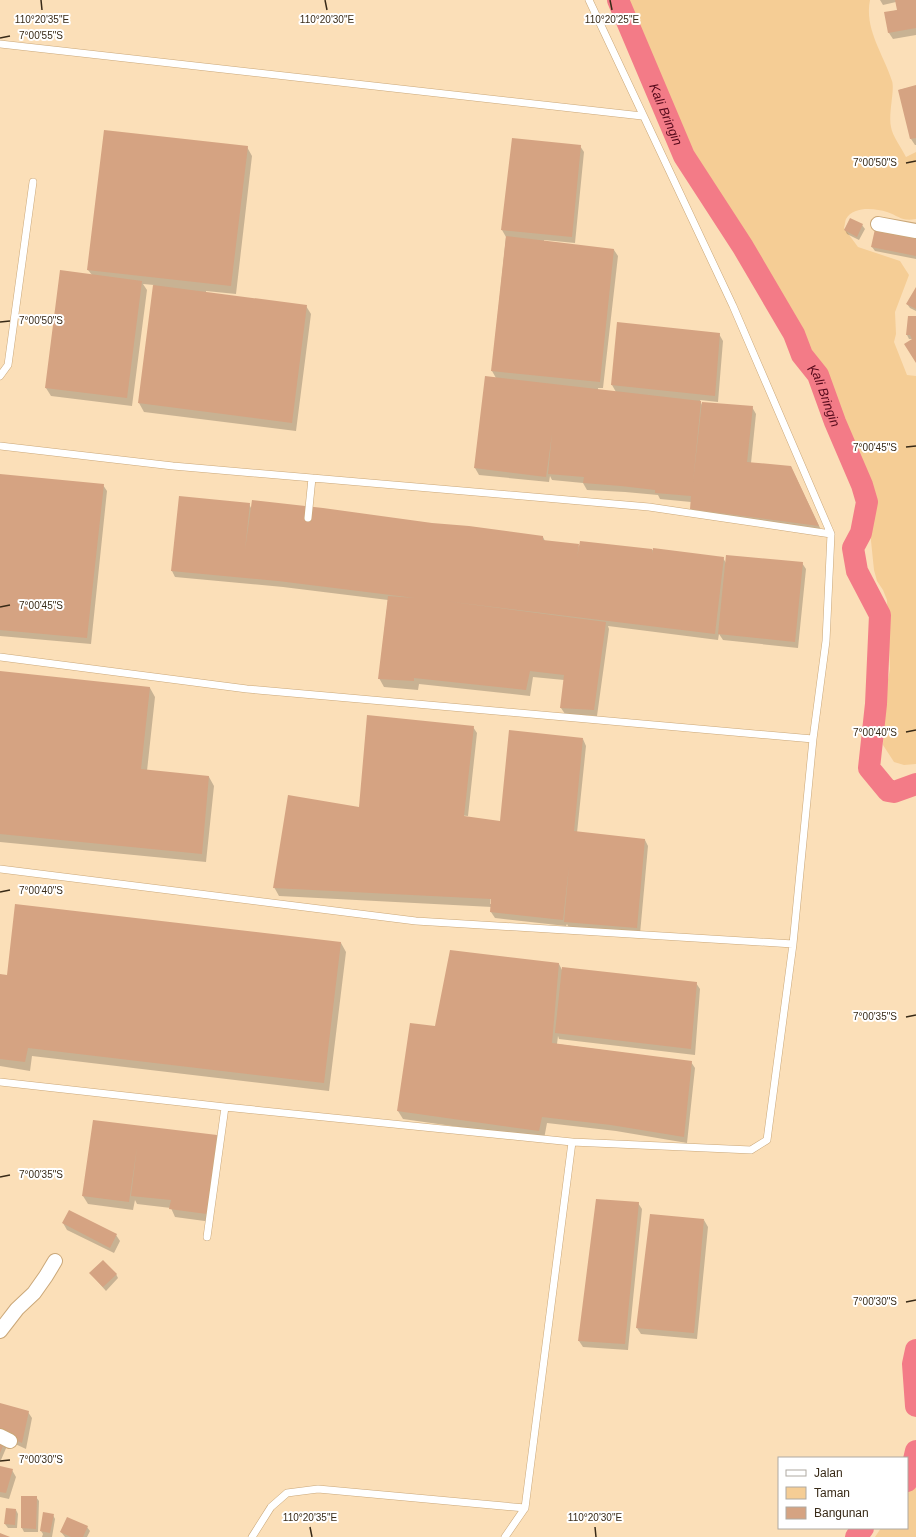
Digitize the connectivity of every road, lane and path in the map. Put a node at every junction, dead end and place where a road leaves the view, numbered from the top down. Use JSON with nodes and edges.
{"nodes":[{"id":1,"x":588,"y":0,"type":"edge"},
{"id":2,"x":0,"y":44,"type":"edge"},
{"id":3,"x":642,"y":116,"type":"junction"},
{"id":4,"x":33,"y":182,"type":"dead end"},
{"id":5,"x":878,"y":224,"type":"dead end"},
{"id":6,"x":916,"y":230,"type":"edge"},
{"id":7,"x":0,"y":376,"type":"edge"},
{"id":8,"x":0,"y":446,"type":"edge"},
{"id":9,"x":312,"y":478,"type":"junction"},
{"id":10,"x":308,"y":518,"type":"dead end"},
{"id":11,"x":831,"y":534,"type":"junction"},
{"id":12,"x":0,"y":657,"type":"edge"},
{"id":13,"x":813,"y":739,"type":"junction"},
{"id":14,"x":0,"y":869,"type":"edge"},
{"id":15,"x":793,"y":944,"type":"junction"},
{"id":16,"x":0,"y":1082,"type":"edge"},
{"id":17,"x":225,"y":1107,"type":"junction"},
{"id":18,"x":572,"y":1142,"type":"junction"},
{"id":19,"x":208,"y":1237,"type":"dead end"},
{"id":20,"x":55,"y":1261,"type":"dead end"},
{"id":21,"x":0,"y":1331,"type":"edge"},
{"id":22,"x":525,"y":1508,"type":"junction"},
{"id":23,"x":252,"y":1537,"type":"edge"},
{"id":24,"x":505,"y":1537,"type":"edge"}],
"edges":[{"from":1,"to":3,"type":"lane"},
{"from":2,"to":3,"type":"lane"},
{"from":3,"to":11,"type":"lane"},
{"from":4,"to":7,"type":"lane"},
{"from":5,"to":6,"type":"street"},
{"from":8,"to":9,"type":"lane"},
{"from":9,"to":10,"type":"lane"},
{"from":9,"to":11,"type":"lane"},
{"from":11,"to":13,"type":"lane"},
{"from":12,"to":13,"type":"lane"},
{"from":13,"to":15,"type":"lane"},
{"from":14,"to":15,"type":"lane"},
{"from":15,"to":18,"type":"lane"},
{"from":16,"to":17,"type":"lane"},
{"from":17,"to":18,"type":"lane"},
{"from":17,"to":19,"type":"lane"},
{"from":18,"to":22,"type":"lane"},
{"from":20,"to":21,"type":"street"},
{"from":22,"to":23,"type":"lane"},
{"from":22,"to":24,"type":"lane"}]}
